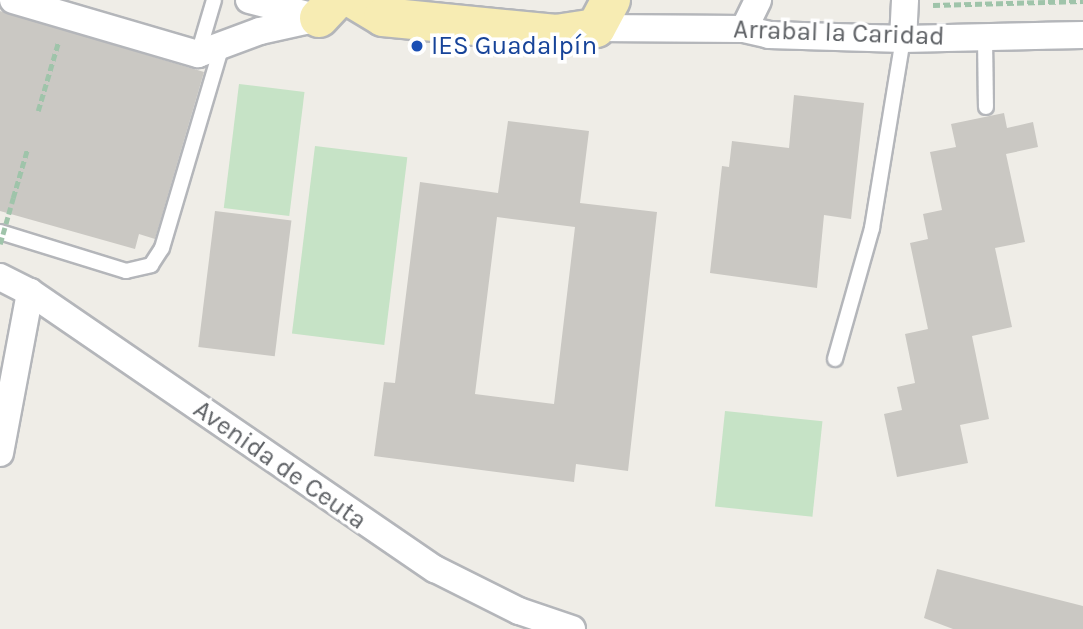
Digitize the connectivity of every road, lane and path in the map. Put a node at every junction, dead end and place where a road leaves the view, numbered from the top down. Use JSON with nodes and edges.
{"nodes":[{"id":1,"x":13,"y":0,"type":"edge"},
{"id":2,"x":214,"y":0,"type":"edge"},
{"id":3,"x":249,"y":0,"type":"edge"},
{"id":4,"x":758,"y":0,"type":"edge"},
{"id":5,"x":905,"y":0,"type":"edge"},
{"id":6,"x":328,"y":9,"type":"edge"},
{"id":7,"x":369,"y":9,"type":"edge"},
{"id":8,"x":603,"y":14,"type":"edge"},
{"id":9,"x":67,"y":16,"type":"junction"},
{"id":10,"x":744,"y":29,"type":"junction"},
{"id":11,"x":1083,"y":35,"type":"edge"},
{"id":12,"x":985,"y":38,"type":"junction"},
{"id":13,"x":903,"y":39,"type":"junction"},
{"id":14,"x":209,"y":51,"type":"junction"},
{"id":15,"x":986,"y":107,"type":"dead end"},
{"id":16,"x":38,"y":111,"type":"dead end"},
{"id":17,"x":27,"y":150,"type":"dead end"},
{"id":18,"x":0,"y":232,"type":"edge"},
{"id":19,"x":0,"y":244,"type":"edge"},
{"id":20,"x":0,"y":277,"type":"edge"},
{"id":21,"x":30,"y":292,"type":"junction"},
{"id":22,"x":835,"y":359,"type":"dead end"},
{"id":23,"x":0,"y":453,"type":"edge"},
{"id":24,"x":572,"y":629,"type":"edge"}],
"edges":[{"from":1,"to":9,"type":"street"},
{"from":2,"to":14,"type":"lane"},
{"from":3,"to":6,"type":"street"},
{"from":4,"to":10,"type":"street"},
{"from":5,"to":13,"type":"street"},
{"from":6,"to":7,"type":"street"},
{"from":6,"to":14,"type":"street"},
{"from":7,"to":8,"type":"main road"},
{"from":8,"to":10,"type":"street","name":"Arrabal la Caridad"},
{"from":9,"to":14,"type":"street"},
{"from":9,"to":16,"type":"path"},
{"from":10,"to":13,"type":"street","name":"Arrabal la Caridad"},
{"from":11,"to":12,"type":"street","name":"Arrabal la Caridad"},
{"from":12,"to":13,"type":"street","name":"Arrabal la Caridad"},
{"from":12,"to":15,"type":"lane"},
{"from":13,"to":22,"type":"lane"},
{"from":14,"to":18,"type":"lane"},
{"from":17,"to":19,"type":"path","bridge":true},
{"from":20,"to":21,"type":"street","name":"Avenida de Ceuta"},
{"from":21,"to":23,"type":"street"},
{"from":21,"to":24,"type":"street","name":"Avenida de Ceuta"}]}
